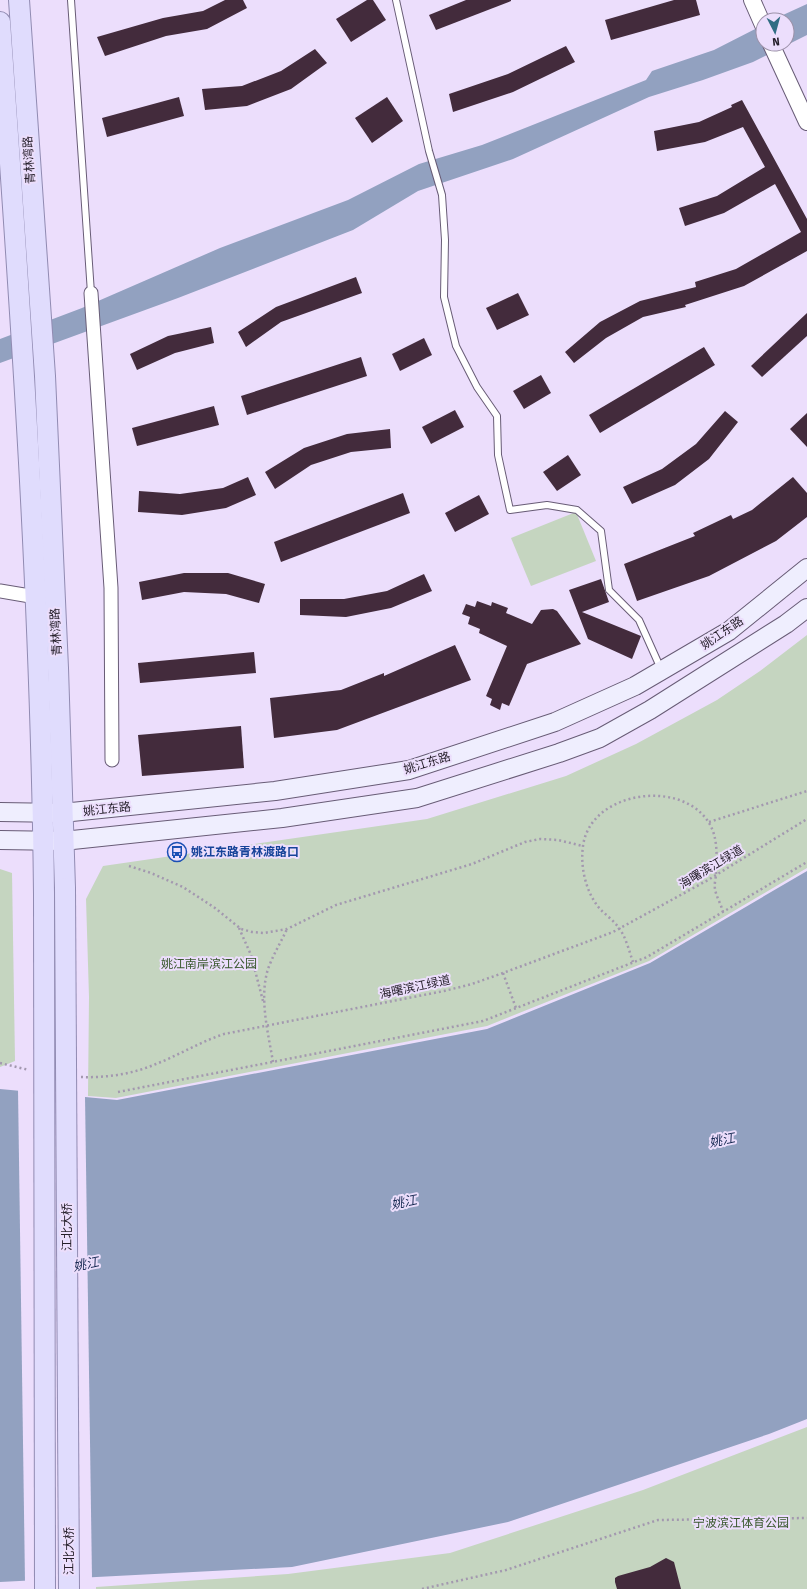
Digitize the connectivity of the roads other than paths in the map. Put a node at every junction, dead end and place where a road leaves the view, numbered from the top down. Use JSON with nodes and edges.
{"nodes":[{"id":1,"x":18,"y":0,"type":"edge"},
{"id":2,"x":71,"y":0,"type":"edge"},
{"id":3,"x":396,"y":0,"type":"edge"},
{"id":4,"x":752,"y":0,"type":"edge"},
{"id":5,"x":757,"y":12,"type":"edge"},
{"id":6,"x":0,"y":22,"type":"edge"},
{"id":7,"x":774,"y":52,"type":"edge"},
{"id":8,"x":807,"y":122,"type":"edge"},
{"id":9,"x":91,"y":293,"type":"joint"},
{"id":10,"x":30,"y":321,"type":"junction"},
{"id":11,"x":807,"y":568,"type":"edge"},
{"id":12,"x":0,"y":591,"type":"edge"},
{"id":13,"x":36,"y":597,"type":"junction"},
{"id":14,"x":807,"y":608,"type":"edge"},
{"id":15,"x":662,"y":670,"type":"junction"},
{"id":16,"x":112,"y":760,"type":"dead end"},
{"id":17,"x":0,"y":812,"type":"edge"},
{"id":18,"x":42,"y":813,"type":"junction"},
{"id":19,"x":62,"y":813,"type":"junction"},
{"id":20,"x":0,"y":840,"type":"edge"},
{"id":21,"x":43,"y":841,"type":"junction"},
{"id":22,"x":63,"y":841,"type":"junction"},
{"id":23,"x":65,"y":888,"type":"joint"},
{"id":24,"x":44,"y":894,"type":"joint"},
{"id":25,"x":45,"y":1589,"type":"edge"},
{"id":26,"x":69,"y":1589,"type":"edge"}],
"edges":[{"from":1,"to":10,"type":"main road","name":"青林湾路"},
{"from":2,"to":9,"type":"lane"},
{"from":3,"to":15,"type":"lane"},
{"from":4,"to":5,"type":"street"},
{"from":6,"to":10,"type":"main road","name":"青林湾路"},
{"from":7,"to":8,"type":"street"},
{"from":9,"to":16,"type":"street"},
{"from":10,"to":13,"type":"main road","name":"青林湾路"},
{"from":10,"to":19,"type":"main road","name":"青林湾路"},
{"from":11,"to":15,"type":"main road","name":"姚江东路"},
{"from":12,"to":13,"type":"street"},
{"from":13,"to":18,"type":"main road","name":"青林湾路"},
{"from":14,"to":22,"type":"main road"},
{"from":15,"to":19,"type":"main road","name":"姚江东路"},
{"from":17,"to":18,"type":"main road","name":"姚江东路"},
{"from":18,"to":19,"type":"main road","name":"姚江东路"},
{"from":18,"to":21,"type":"main road","name":"青林湾路"},
{"from":19,"to":22,"type":"main road","name":"青林湾路"},
{"from":20,"to":21,"type":"main road"},
{"from":21,"to":22,"type":"main road"},
{"from":21,"to":24,"type":"main road","name":"青林湾路"},
{"from":22,"to":23,"type":"main road","name":"青林湾路"},
{"from":23,"to":26,"type":"main road","name":"江北大桥","bridge":true},
{"from":24,"to":25,"type":"main road","name":"江北大桥","bridge":true}]}
